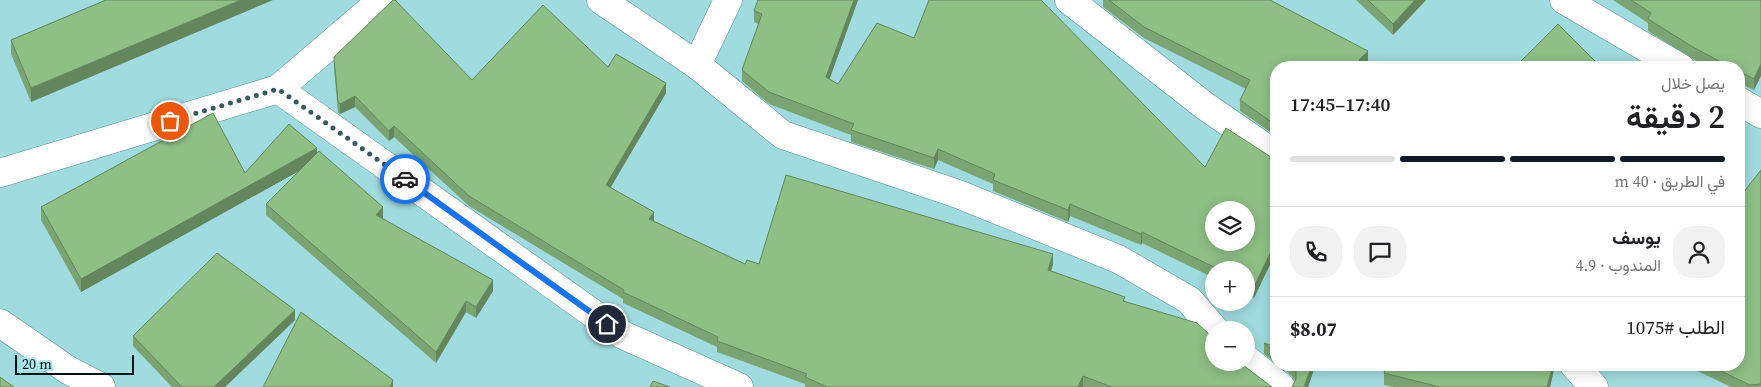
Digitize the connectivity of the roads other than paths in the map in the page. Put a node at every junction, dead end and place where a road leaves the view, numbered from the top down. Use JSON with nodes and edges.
{"nodes":[{"id":1,"x":382,"y":0,"type":"edge"},
{"id":2,"x":601,"y":0,"type":"edge"},
{"id":3,"x":728,"y":0,"type":"edge"},
{"id":4,"x":1068,"y":0,"type":"edge"},
{"id":5,"x":1564,"y":0,"type":"edge"},
{"id":6,"x":1670,"y":61,"type":"edge"},
{"id":7,"x":696,"y":65,"type":"junction"},
{"id":8,"x":278,"y":89,"type":"junction"},
{"id":9,"x":1745,"y":105,"type":"edge"},
{"id":10,"x":1761,"y":114,"type":"edge"},
{"id":11,"x":1270,"y":151,"type":"edge"},
{"id":12,"x":0,"y":173,"type":"edge"},
{"id":13,"x":1207,"y":321,"type":"edge"},
{"id":14,"x":0,"y":323,"type":"edge"},
{"id":15,"x":1255,"y":366,"type":"edge"},
{"id":16,"x":1579,"y":371,"type":"edge"},
{"id":17,"x":101,"y":387,"type":"edge"},
{"id":18,"x":739,"y":387,"type":"edge"},
{"id":19,"x":1281,"y":387,"type":"edge"},
{"id":20,"x":1594,"y":387,"type":"edge"}],
"edges":[{"from":1,"to":8,"type":"street"},
{"from":2,"to":7,"type":"street"},
{"from":3,"to":7,"type":"street"},
{"from":4,"to":11,"type":"street"},
{"from":5,"to":6,"type":"street"},
{"from":7,"to":13,"type":"street"},
{"from":8,"to":12,"type":"street"},
{"from":8,"to":18,"type":"street"},
{"from":9,"to":10,"type":"street"},
{"from":14,"to":17,"type":"street"},
{"from":15,"to":19,"type":"street"},
{"from":16,"to":20,"type":"street"}]}
